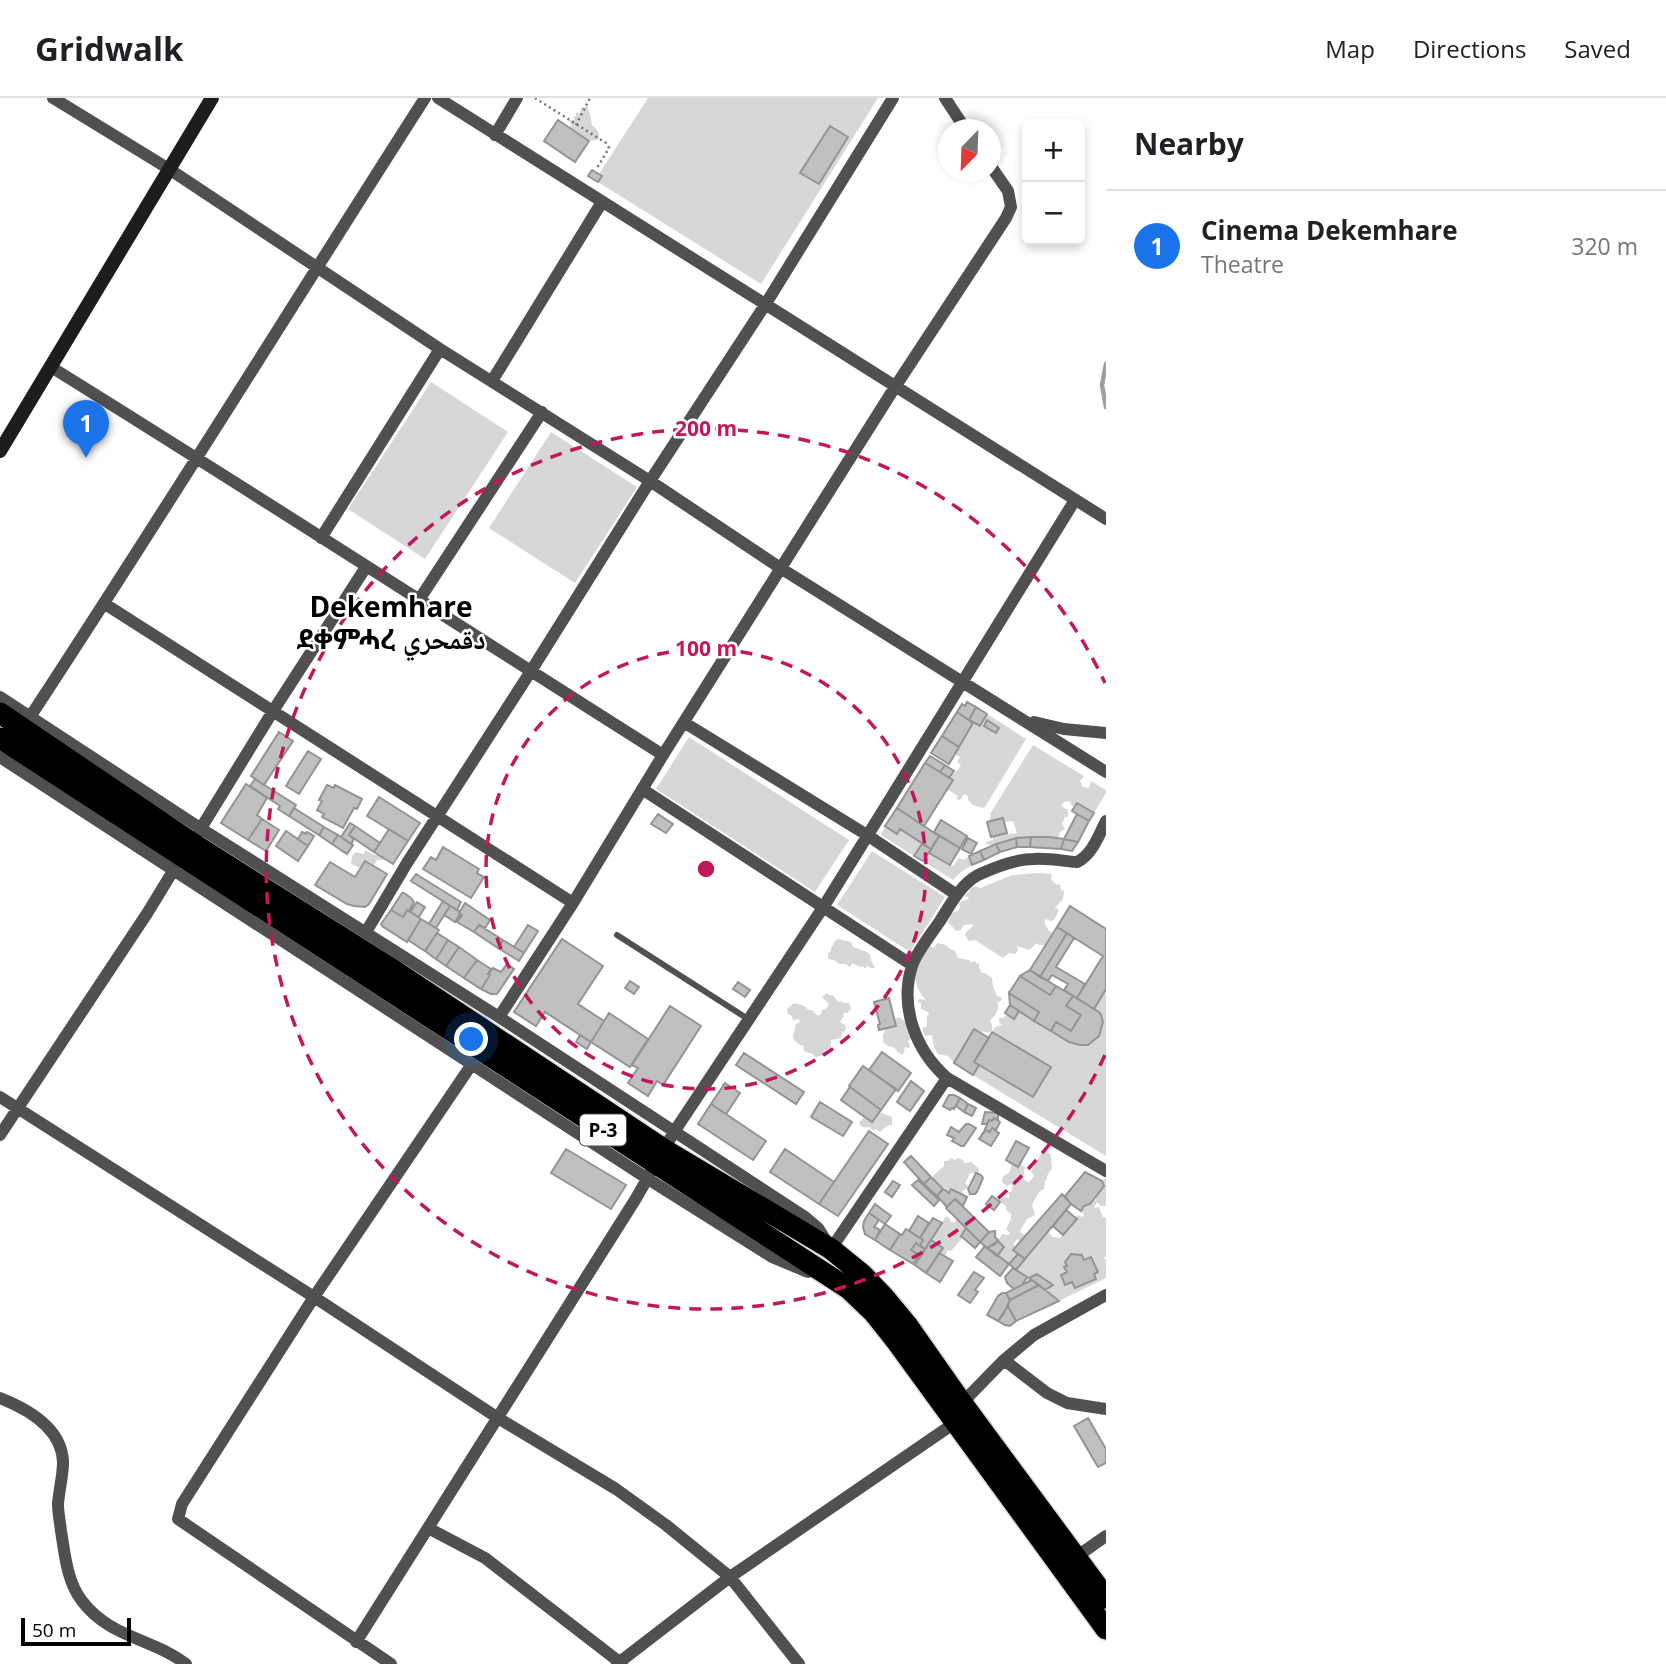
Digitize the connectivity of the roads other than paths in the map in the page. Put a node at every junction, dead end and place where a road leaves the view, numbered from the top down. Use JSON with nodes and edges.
{"nodes":[{"id":1,"x":53,"y":98,"type":"edge"},
{"id":2,"x":212,"y":98,"type":"edge"},
{"id":3,"x":425,"y":98,"type":"edge"},
{"id":4,"x":438,"y":98,"type":"edge"},
{"id":5,"x":516,"y":98,"type":"edge"},
{"id":6,"x":893,"y":98,"type":"edge"},
{"id":7,"x":945,"y":98,"type":"edge"},
{"id":8,"x":959,"y":119,"type":"edge"},
{"id":9,"x":495,"y":135,"type":"junction"},
{"id":10,"x":169,"y":169,"type":"junction"},
{"id":11,"x":1001,"y":181,"type":"edge"},
{"id":12,"x":602,"y":202,"type":"junction"},
{"id":13,"x":317,"y":267,"type":"junction"},
{"id":14,"x":765,"y":305,"type":"junction"},
{"id":15,"x":440,"y":349,"type":"junction"},
{"id":16,"x":51,"y":367,"type":"junction"},
{"id":17,"x":492,"y":381,"type":"junction"},
{"id":18,"x":895,"y":387,"type":"junction"},
{"id":19,"x":542,"y":412,"type":"junction"},
{"id":20,"x":0,"y":450,"type":"edge"},
{"id":21,"x":198,"y":458,"type":"junction"},
{"id":22,"x":650,"y":481,"type":"junction"},
{"id":23,"x":1075,"y":500,"type":"junction"},
{"id":24,"x":1106,"y":519,"type":"edge"},
{"id":25,"x":321,"y":538,"type":"junction"},
{"id":26,"x":366,"y":567,"type":"junction"},
{"id":27,"x":782,"y":569,"type":"junction"},
{"id":28,"x":419,"y":600,"type":"junction"},
{"id":29,"x":105,"y":604,"type":"junction"},
{"id":30,"x":531,"y":671,"type":"junction"},
{"id":31,"x":962,"y":681,"type":"junction"},
{"id":32,"x":0,"y":697,"type":"edge"},
{"id":33,"x":273,"y":711,"type":"junction"},
{"id":34,"x":0,"y":713,"type":"edge"},
{"id":35,"x":1020,"y":718,"type":"junction"},
{"id":36,"x":685,"y":723,"type":"junction"},
{"id":37,"x":31,"y":725,"type":"junction"},
{"id":38,"x":1106,"y":733,"type":"edge"},
{"id":39,"x":0,"y":738,"type":"edge"},
{"id":40,"x":663,"y":755,"type":"junction"},
{"id":41,"x":0,"y":757,"type":"edge"},
{"id":42,"x":1106,"y":772,"type":"edge"},
{"id":43,"x":642,"y":789,"type":"junction"},
{"id":44,"x":436,"y":817,"type":"junction"},
{"id":45,"x":1106,"y":821,"type":"edge"},
{"id":46,"x":867,"y":835,"type":"junction"},
{"id":47,"x":187,"y":850,"type":"junction"},
{"id":48,"x":957,"y":895,"type":"junction"},
{"id":49,"x":573,"y":903,"type":"junction"},
{"id":50,"x":824,"y":906,"type":"junction"},
{"id":51,"x":366,"y":932,"type":"junction"},
{"id":52,"x":617,"y":935,"type":"dead end"},
{"id":53,"x":912,"y":965,"type":"junction"},
{"id":54,"x":392,"y":981,"type":"junction"},
{"id":55,"x":499,"y":1017,"type":"junction"},
{"id":56,"x":748,"y":1020,"type":"junction"},
{"id":57,"x":472,"y":1064,"type":"junction"},
{"id":58,"x":947,"y":1078,"type":"junction"},
{"id":59,"x":0,"y":1097,"type":"edge"},
{"id":60,"x":17,"y":1108,"type":"junction"},
{"id":61,"x":0,"y":1135,"type":"edge"},
{"id":62,"x":661,"y":1156,"type":"junction"},
{"id":63,"x":1106,"y":1171,"type":"edge"},
{"id":64,"x":831,"y":1249,"type":"junction"},
{"id":65,"x":1106,"y":1295,"type":"edge"},
{"id":66,"x":314,"y":1297,"type":"junction"},
{"id":67,"x":1004,"y":1360,"type":"junction"},
{"id":68,"x":0,"y":1398,"type":"edge"},
{"id":69,"x":1106,"y":1409,"type":"edge"},
{"id":70,"x":959,"y":1413,"type":"junction"},
{"id":71,"x":498,"y":1418,"type":"junction"},
{"id":72,"x":428,"y":1528,"type":"junction"},
{"id":73,"x":1106,"y":1536,"type":"edge"},
{"id":74,"x":1076,"y":1557,"type":"junction"},
{"id":75,"x":730,"y":1577,"type":"junction"},
{"id":76,"x":1106,"y":1598,"type":"edge"},
{"id":77,"x":1106,"y":1629,"type":"edge"},
{"id":78,"x":356,"y":1642,"type":"junction"},
{"id":79,"x":620,"y":1663,"type":"edge"},
{"id":80,"x":186,"y":1664,"type":"edge"},
{"id":81,"x":391,"y":1664,"type":"edge"},
{"id":82,"x":799,"y":1664,"type":"edge"}],
"edges":[{"from":1,"to":10,"type":"street"},
{"from":2,"to":10,"type":"street"},
{"from":3,"to":13,"type":"street"},
{"from":4,"to":9,"type":"street"},
{"from":5,"to":9,"type":"street"},
{"from":6,"to":14,"type":"street"},
{"from":7,"to":8,"type":"street"},
{"from":9,"to":12,"type":"street"},
{"from":10,"to":13,"type":"street"},
{"from":10,"to":16,"type":"street"},
{"from":11,"to":18,"type":"street"},
{"from":12,"to":14,"type":"street"},
{"from":12,"to":17,"type":"street"},
{"from":13,"to":15,"type":"street"},
{"from":13,"to":21,"type":"street"},
{"from":14,"to":18,"type":"street"},
{"from":14,"to":22,"type":"street"},
{"from":15,"to":17,"type":"street"},
{"from":15,"to":25,"type":"street"},
{"from":16,"to":20,"type":"street"},
{"from":16,"to":21,"type":"street"},
{"from":17,"to":19,"type":"street"},
{"from":18,"to":23,"type":"street"},
{"from":18,"to":27,"type":"street"},
{"from":19,"to":22,"type":"street"},
{"from":19,"to":28,"type":"street"},
{"from":21,"to":25,"type":"street"},
{"from":21,"to":29,"type":"street"},
{"from":22,"to":27,"type":"street"},
{"from":22,"to":30,"type":"street"},
{"from":23,"to":24,"type":"street"},
{"from":23,"to":31,"type":"street"},
{"from":25,"to":26,"type":"street"},
{"from":26,"to":28,"type":"street"},
{"from":26,"to":33,"type":"street"},
{"from":27,"to":31,"type":"street"},
{"from":27,"to":36,"type":"street"},
{"from":28,"to":30,"type":"street"},
{"from":29,"to":33,"type":"street"},
{"from":29,"to":37,"type":"street"},
{"from":30,"to":40,"type":"street"},
{"from":30,"to":44,"type":"street"},
{"from":31,"to":35,"type":"street"},
{"from":31,"to":46,"type":"street"},
{"from":32,"to":37,"type":"street"},
{"from":33,"to":44,"type":"street"},
{"from":33,"to":47,"type":"street"},
{"from":34,"to":37,"type":"highway","number":"P-3"},
{"from":35,"to":38,"type":"street"},
{"from":35,"to":42,"type":"street"},
{"from":36,"to":40,"type":"street"},
{"from":36,"to":46,"type":"street"},
{"from":37,"to":47,"type":"highway","number":"P-3"},
{"from":39,"to":47,"type":"highway","number":"P-3"},
{"from":40,"to":43,"type":"street"},
{"from":41,"to":47,"type":"street"},
{"from":43,"to":49,"type":"street"},
{"from":43,"to":50,"type":"street"},
{"from":44,"to":49,"type":"street"},
{"from":44,"to":51,"type":"street"},
{"from":45,"to":48,"type":"street"},
{"from":46,"to":48,"type":"street"},
{"from":46,"to":50,"type":"street"},
{"from":47,"to":51,"type":"street"},
{"from":47,"to":54,"type":"highway","number":"P-3"},
{"from":47,"to":54,"type":"street"},
{"from":47,"to":60,"type":"street"},
{"from":48,"to":53,"type":"street"},
{"from":49,"to":55,"type":"street"},
{"from":50,"to":53,"type":"street"},
{"from":50,"to":56,"type":"street"},
{"from":51,"to":54,"type":"street"},
{"from":52,"to":56,"type":"lane"},
{"from":53,"to":58,"type":"street"},
{"from":54,"to":55,"type":"street"},
{"from":54,"to":57,"type":"street"},
{"from":54,"to":62,"type":"highway","number":"P-3"},
{"from":55,"to":62,"type":"street"},
{"from":56,"to":62,"type":"street"},
{"from":57,"to":62,"type":"street"},
{"from":57,"to":66,"type":"street"},
{"from":58,"to":63,"type":"street"},
{"from":58,"to":64,"type":"street"},
{"from":59,"to":60,"type":"street"},
{"from":60,"to":61,"type":"street"},
{"from":60,"to":66,"type":"street"},
{"from":62,"to":64,"type":"highway","number":"P-3"},
{"from":62,"to":70,"type":"highway","number":"P-3"},
{"from":62,"to":71,"type":"street"},
{"from":64,"to":70,"type":"highway","number":"P-3"},
{"from":65,"to":67,"type":"street"},
{"from":66,"to":71,"type":"street"},
{"from":66,"to":78,"type":"street"},
{"from":67,"to":69,"type":"street"},
{"from":67,"to":70,"type":"street"},
{"from":68,"to":80,"type":"street"},
{"from":70,"to":74,"type":"highway","number":"P-3"},
{"from":70,"to":75,"type":"street"},
{"from":70,"to":77,"type":"highway","number":"P-3"},
{"from":71,"to":72,"type":"street"},
{"from":71,"to":75,"type":"street"},
{"from":72,"to":78,"type":"street"},
{"from":72,"to":79,"type":"street"},
{"from":73,"to":74,"type":"street"},
{"from":74,"to":76,"type":"highway","number":"P-3"},
{"from":75,"to":79,"type":"street"},
{"from":75,"to":82,"type":"street"},
{"from":78,"to":81,"type":"street"}]}
